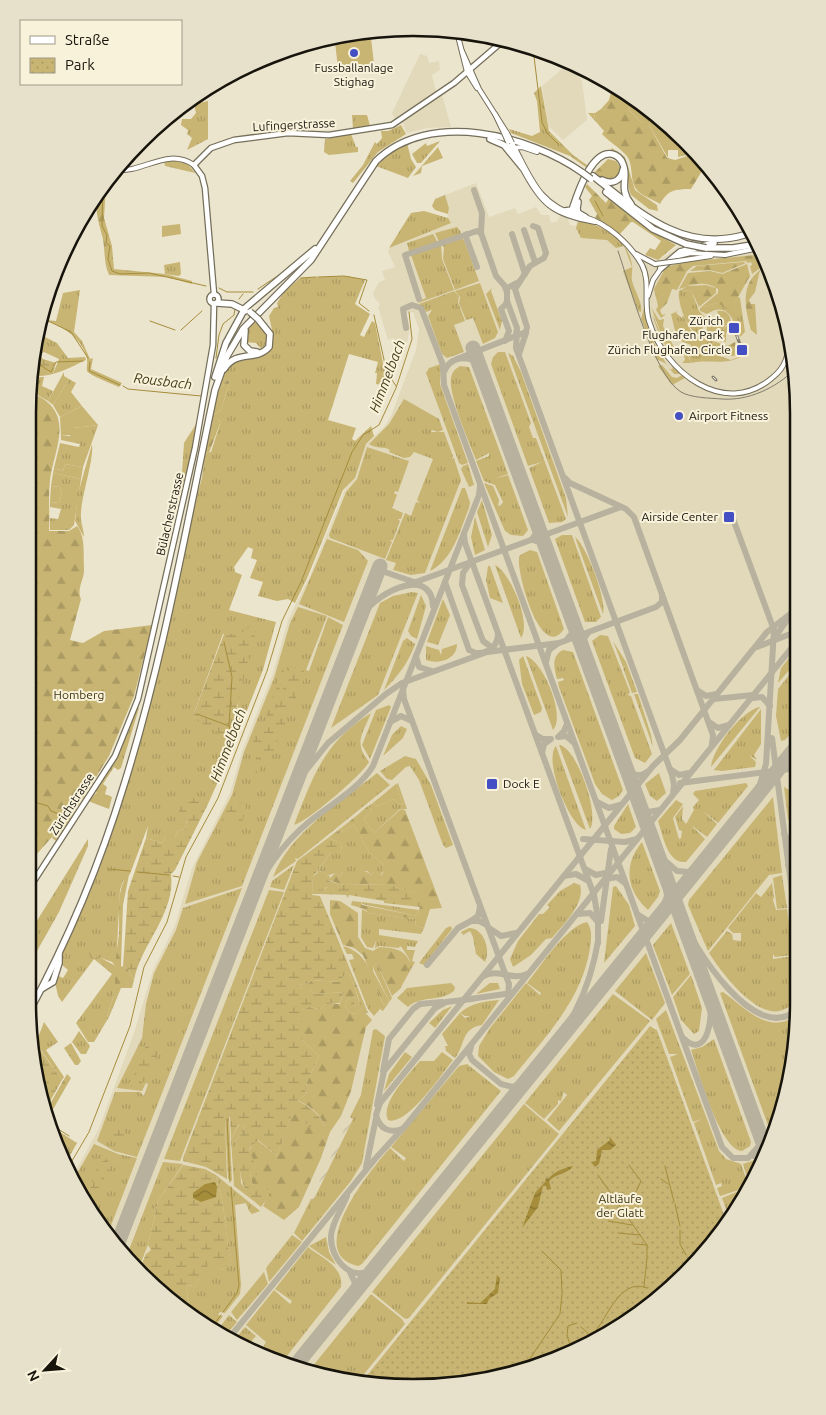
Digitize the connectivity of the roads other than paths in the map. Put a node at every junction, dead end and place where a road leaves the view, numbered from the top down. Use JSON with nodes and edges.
{"nodes":[{"id":1,"x":459,"y":39,"type":"edge"},
{"id":2,"x":498,"y":46,"type":"edge"},
{"id":3,"x":495,"y":48,"type":"junction"},
{"id":4,"x":462,"y":51,"type":"junction"},
{"id":5,"x":467,"y":61,"type":"junction"},
{"id":6,"x":474,"y":62,"type":"junction"},
{"id":7,"x":468,"y":69,"type":"junction"},
{"id":8,"x":436,"y":133,"type":"junction"},
{"id":9,"x":412,"y":136,"type":"junction"},
{"id":10,"x":405,"y":139,"type":"junction"},
{"id":11,"x":513,"y":148,"type":"junction"},
{"id":12,"x":537,"y":152,"type":"joint"},
{"id":13,"x":194,"y":165,"type":"junction"},
{"id":14,"x":128,"y":167,"type":"edge"},
{"id":15,"x":522,"y":167,"type":"junction"},
{"id":16,"x":584,"y":172,"type":"junction"},
{"id":17,"x":592,"y":177,"type":"junction"},
{"id":18,"x":576,"y":206,"type":"junction"},
{"id":19,"x":565,"y":211,"type":"junction"},
{"id":20,"x":637,"y":211,"type":"junction"},
{"id":21,"x":575,"y":216,"type":"junction"},
{"id":22,"x":585,"y":217,"type":"junction"},
{"id":23,"x":599,"y":223,"type":"junction"},
{"id":24,"x":744,"y":235,"type":"joint"},
{"id":25,"x":750,"y":244,"type":"edge"},
{"id":26,"x":629,"y":248,"type":"junction"},
{"id":27,"x":315,"y":249,"type":"junction"},
{"id":28,"x":753,"y":251,"type":"edge"},
{"id":29,"x":726,"y":255,"type":"junction"},
{"id":30,"x":661,"y":268,"type":"junction"},
{"id":31,"x":216,"y":299,"type":"junction"},
{"id":32,"x":646,"y":306,"type":"junction"},
{"id":33,"x":247,"y":311,"type":"junction"},
{"id":34,"x":257,"y":320,"type":"junction"},
{"id":35,"x":247,"y":324,"type":"junction"},
{"id":36,"x":786,"y":359,"type":"edge"},
{"id":37,"x":215,"y":384,"type":"junction"},
{"id":38,"x":128,"y":726,"type":"joint"},
{"id":39,"x":36,"y":878,"type":"edge"},
{"id":40,"x":36,"y":990,"type":"edge"},
{"id":41,"x":36,"y":999,"type":"edge"}],
"edges":[{"from":1,"to":4,"type":"main road"},
{"from":2,"to":3,"type":"main road"},
{"from":3,"to":6,"type":"main road"},
{"from":3,"to":7,"type":"main road"},
{"from":4,"to":5,"type":"main road"},
{"from":4,"to":7,"type":"main road"},
{"from":5,"to":6,"type":"main road"},
{"from":5,"to":7,"type":"main road"},
{"from":6,"to":7,"type":"main road"},
{"from":7,"to":11,"type":"main road","bridge":true},
{"from":7,"to":13,"type":"main road","name":"Lufingerstrasse"},
{"from":8,"to":9,"type":"highway"},
{"from":8,"to":15,"type":"highway"},
{"from":8,"to":16,"type":"highway"},
{"from":9,"to":10,"type":"highway"},
{"from":9,"to":16,"type":"highway"},
{"from":10,"to":27,"type":"highway"},
{"from":10,"to":35,"type":"highway"},
{"from":11,"to":12,"type":"main road"},
{"from":11,"to":15,"type":"main road"},
{"from":11,"to":19,"type":"main road"},
{"from":12,"to":16,"type":"highway"},
{"from":13,"to":14,"type":"main road"},
{"from":13,"to":31,"type":"main road","name":"Bülacherstrasse"},
{"from":15,"to":21,"type":"main road"},
{"from":16,"to":17,"type":"highway","bridge":true},
{"from":17,"to":18,"type":"highway"},
{"from":17,"to":20,"type":"highway"},
{"from":17,"to":25,"type":"highway","bridge":true},
{"from":18,"to":19,"type":"highway"},
{"from":18,"to":20,"type":"highway"},
{"from":18,"to":21,"type":"highway"},
{"from":18,"to":22,"type":"highway"},
{"from":19,"to":21,"type":"main road"},
{"from":20,"to":24,"type":"highway"},
{"from":21,"to":22,"type":"main road"},
{"from":21,"to":23,"type":"main road"},
{"from":22,"to":23,"type":"main road"},
{"from":23,"to":26,"type":"main road"},
{"from":24,"to":30,"type":"highway"},
{"from":26,"to":29,"type":"main road","bridge":true},
{"from":26,"to":32,"type":"main road"},
{"from":27,"to":33,"type":"highway"},
{"from":27,"to":37,"type":"highway"},
{"from":28,"to":29,"type":"main road"},
{"from":29,"to":30,"type":"main road"},
{"from":30,"to":32,"type":"main road"},
{"from":31,"to":33,"type":"highway"},
{"from":31,"to":38,"type":"main road","name":"Bülacherstrasse"},
{"from":32,"to":36,"type":"main road"},
{"from":33,"to":34,"type":"highway","bridge":true},
{"from":33,"to":37,"type":"highway"},
{"from":34,"to":35,"type":"highway"},
{"from":34,"to":37,"type":"highway"},
{"from":35,"to":37,"type":"highway"},
{"from":37,"to":40,"type":"highway"},
{"from":37,"to":41,"type":"highway"},
{"from":38,"to":39,"type":"main road","name":"Zürichstrasse"}]}
